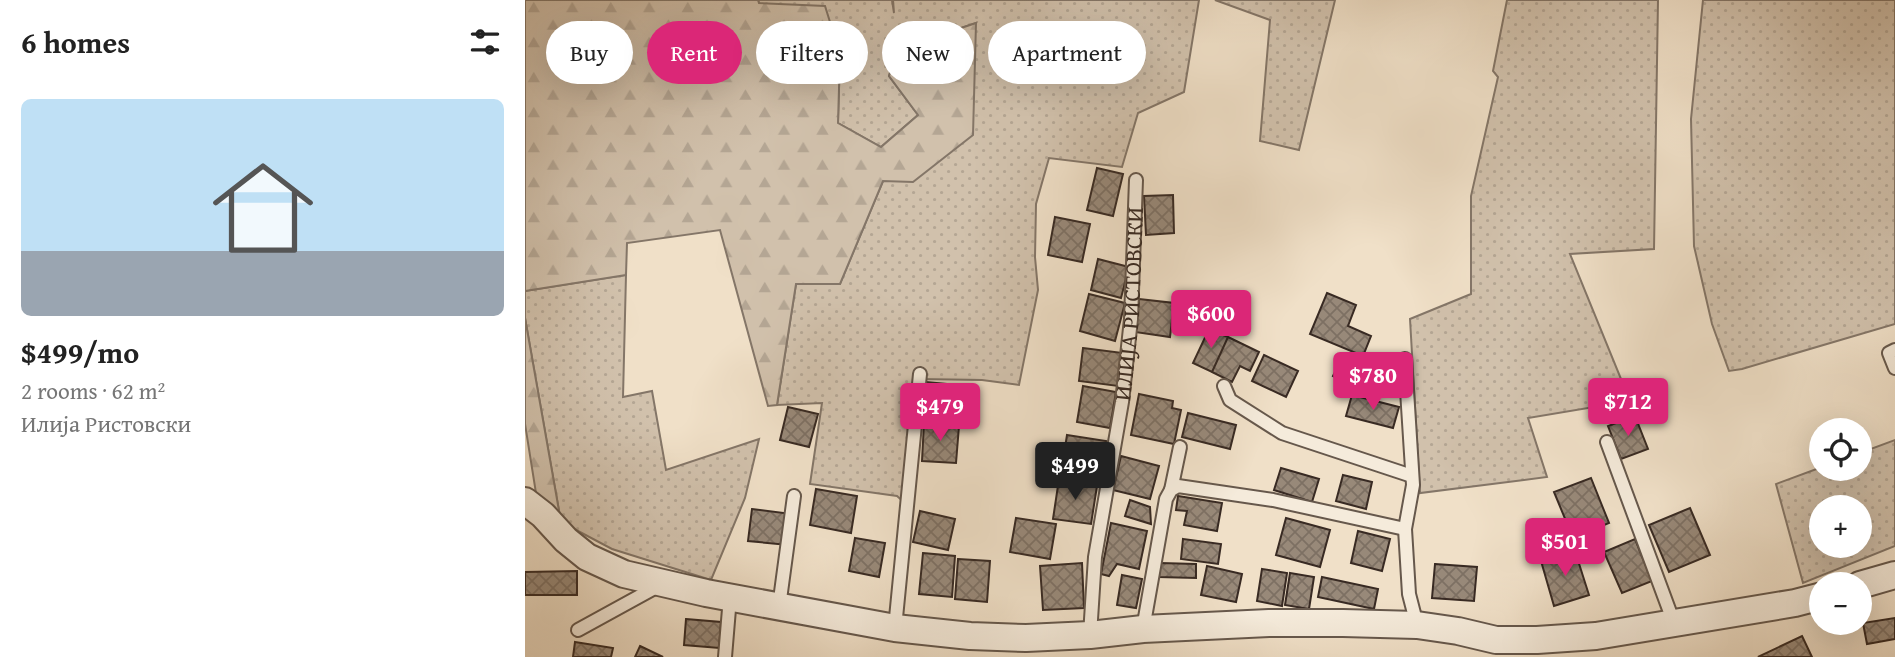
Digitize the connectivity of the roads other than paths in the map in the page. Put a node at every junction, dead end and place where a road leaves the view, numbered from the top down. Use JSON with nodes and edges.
{"nodes":[{"id":1,"x":1136,"y":180,"type":"dead end"},
{"id":2,"x":1895,"y":350,"type":"edge"},
{"id":3,"x":1405,"y":359,"type":"dead end"},
{"id":4,"x":1895,"y":368,"type":"edge"},
{"id":5,"x":920,"y":374,"type":"dead end"},
{"id":6,"x":1224,"y":386,"type":"dead end"},
{"id":7,"x":1607,"y":442,"type":"dead end"},
{"id":8,"x":1180,"y":447,"type":"dead end"},
{"id":9,"x":1412,"y":476,"type":"junction"},
{"id":10,"x":1171,"y":490,"type":"junction"},
{"id":11,"x":794,"y":496,"type":"dead end"},
{"id":12,"x":525,"y":501,"type":"edge"},
{"id":13,"x":1405,"y":529,"type":"junction"},
{"id":14,"x":1895,"y":575,"type":"edge"},
{"id":15,"x":1872,"y":582,"type":"edge"},
{"id":16,"x":663,"y":583,"type":"junction"},
{"id":17,"x":730,"y":597,"type":"junction"},
{"id":18,"x":1809,"y":599,"type":"edge"},
{"id":19,"x":779,"y":607,"type":"junction"},
{"id":20,"x":1674,"y":623,"type":"junction"},
{"id":21,"x":1417,"y":625,"type":"junction"},
{"id":22,"x":894,"y":628,"type":"junction"},
{"id":23,"x":1143,"y":629,"type":"junction"},
{"id":24,"x":578,"y":630,"type":"dead end"},
{"id":25,"x":1090,"y":635,"type":"junction"},
{"id":26,"x":725,"y":657,"type":"edge"}],
"edges":[{"from":1,"to":25,"type":"lane","name":"ИЛИЈА РИСТОВСКИ"},
{"from":2,"to":4,"type":"lane"},
{"from":3,"to":9,"type":"lane"},
{"from":5,"to":22,"type":"lane"},
{"from":6,"to":9,"type":"lane"},
{"from":7,"to":20,"type":"lane"},
{"from":8,"to":10,"type":"lane"},
{"from":9,"to":13,"type":"lane"},
{"from":10,"to":13,"type":"lane"},
{"from":10,"to":23,"type":"lane"},
{"from":11,"to":19,"type":"lane"},
{"from":12,"to":16,"type":"street"},
{"from":13,"to":21,"type":"lane"},
{"from":14,"to":15,"type":"street"},
{"from":16,"to":17,"type":"street"},
{"from":16,"to":24,"type":"lane"},
{"from":17,"to":19,"type":"street"},
{"from":17,"to":26,"type":"lane"},
{"from":18,"to":20,"type":"street"},
{"from":19,"to":22,"type":"street"},
{"from":20,"to":21,"type":"street"},
{"from":21,"to":23,"type":"street"},
{"from":22,"to":25,"type":"street"},
{"from":23,"to":25,"type":"street"}]}
